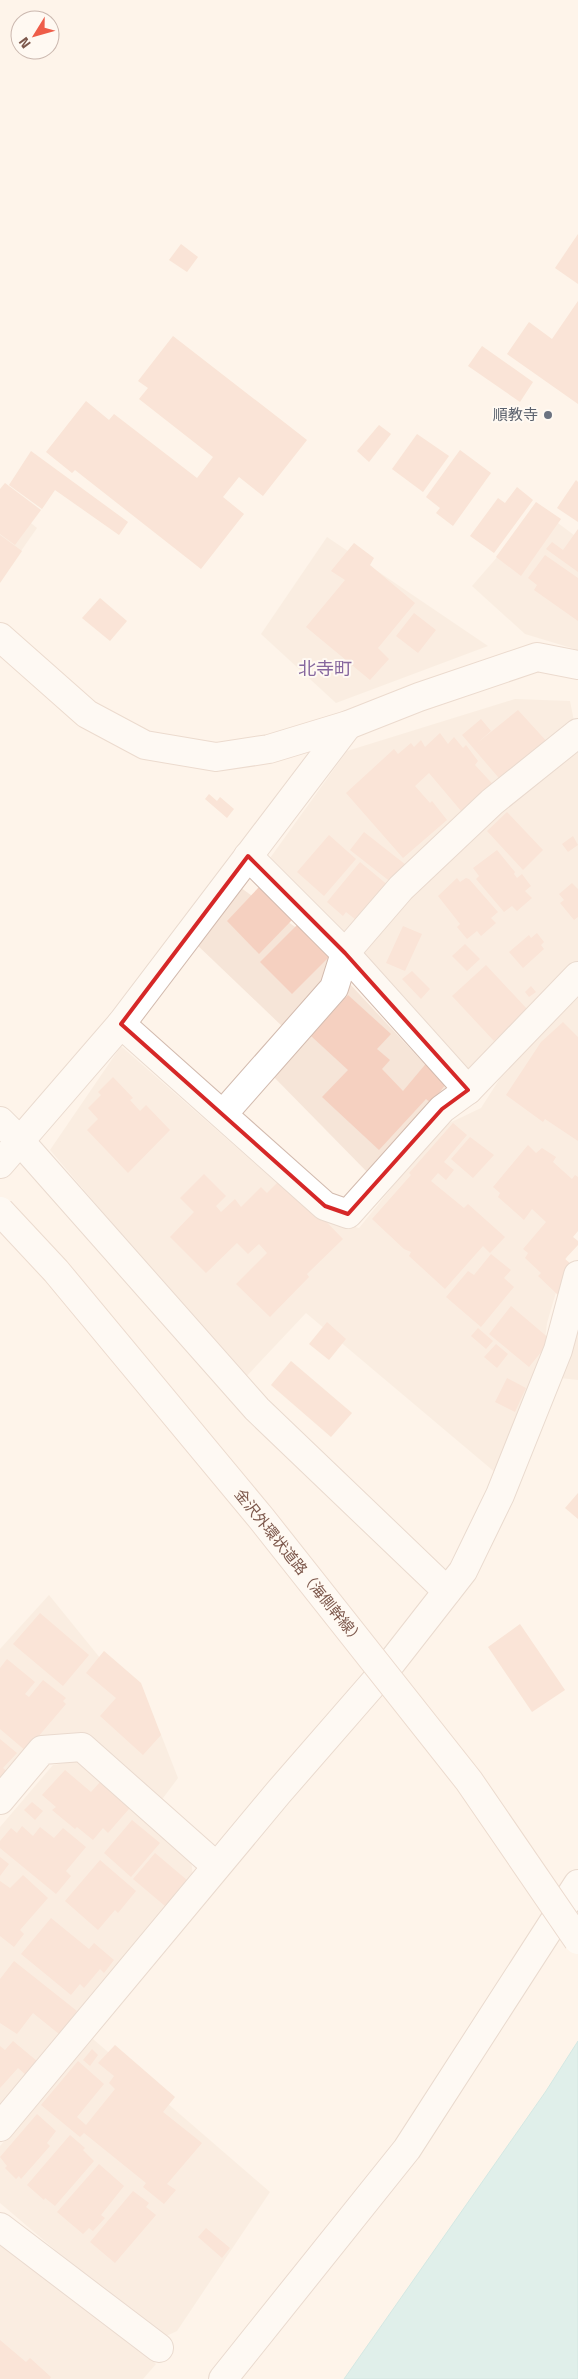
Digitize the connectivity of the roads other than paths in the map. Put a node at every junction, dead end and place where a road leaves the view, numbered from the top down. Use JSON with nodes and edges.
{"nodes":[{"id":1,"x":0,"y":637,"type":"edge"},
{"id":2,"x":578,"y":665,"type":"edge"},
{"id":3,"x":348,"y":725,"type":"junction"},
{"id":4,"x":578,"y":733,"type":"edge"},
{"id":5,"x":248,"y":856,"type":"junction"},
{"id":6,"x":345,"y":953,"type":"junction"},
{"id":7,"x":578,"y":976,"type":"edge"},
{"id":8,"x":121,"y":1024,"type":"junction"},
{"id":9,"x":468,"y":1090,"type":"junction"},
{"id":10,"x":223,"y":1114,"type":"junction"},
{"id":11,"x":0,"y":1121,"type":"edge"},
{"id":12,"x":20,"y":1141,"type":"junction"},
{"id":13,"x":0,"y":1164,"type":"edge"},
{"id":14,"x":0,"y":1211,"type":"edge"},
{"id":15,"x":578,"y":1276,"type":"edge"},
{"id":16,"x":447,"y":1591,"type":"junction"},
{"id":17,"x":0,"y":1800,"type":"edge"},
{"id":18,"x":216,"y":1866,"type":"junction"},
{"id":19,"x":578,"y":1884,"type":"edge"},
{"id":20,"x":578,"y":1940,"type":"edge"},
{"id":21,"x":0,"y":2127,"type":"edge"},
{"id":22,"x":0,"y":2227,"type":"edge"},
{"id":23,"x":158,"y":2348,"type":"dead end"},
{"id":24,"x":223,"y":2379,"type":"edge"}],
"edges":[{"from":1,"to":3,"type":"street"},
{"from":2,"to":3,"type":"street"},
{"from":3,"to":5,"type":"street"},
{"from":4,"to":6,"type":"street"},
{"from":5,"to":6,"type":"street"},
{"from":5,"to":8,"type":"street"},
{"from":6,"to":9,"type":"street"},
{"from":6,"to":10,"type":"street"},
{"from":7,"to":9,"type":"street"},
{"from":8,"to":10,"type":"street"},
{"from":8,"to":12,"type":"street"},
{"from":9,"to":10,"type":"street"},
{"from":11,"to":12,"type":"street"},
{"from":12,"to":13,"type":"street"},
{"from":12,"to":16,"type":"street"},
{"from":14,"to":20,"type":"street","name":"金沢外環状道路（海側幹線）","bridge":true},
{"from":15,"to":16,"type":"street"},
{"from":16,"to":18,"type":"street"},
{"from":17,"to":18,"type":"street"},
{"from":18,"to":21,"type":"street"},
{"from":19,"to":24,"type":"street"},
{"from":22,"to":23,"type":"street"}]}
